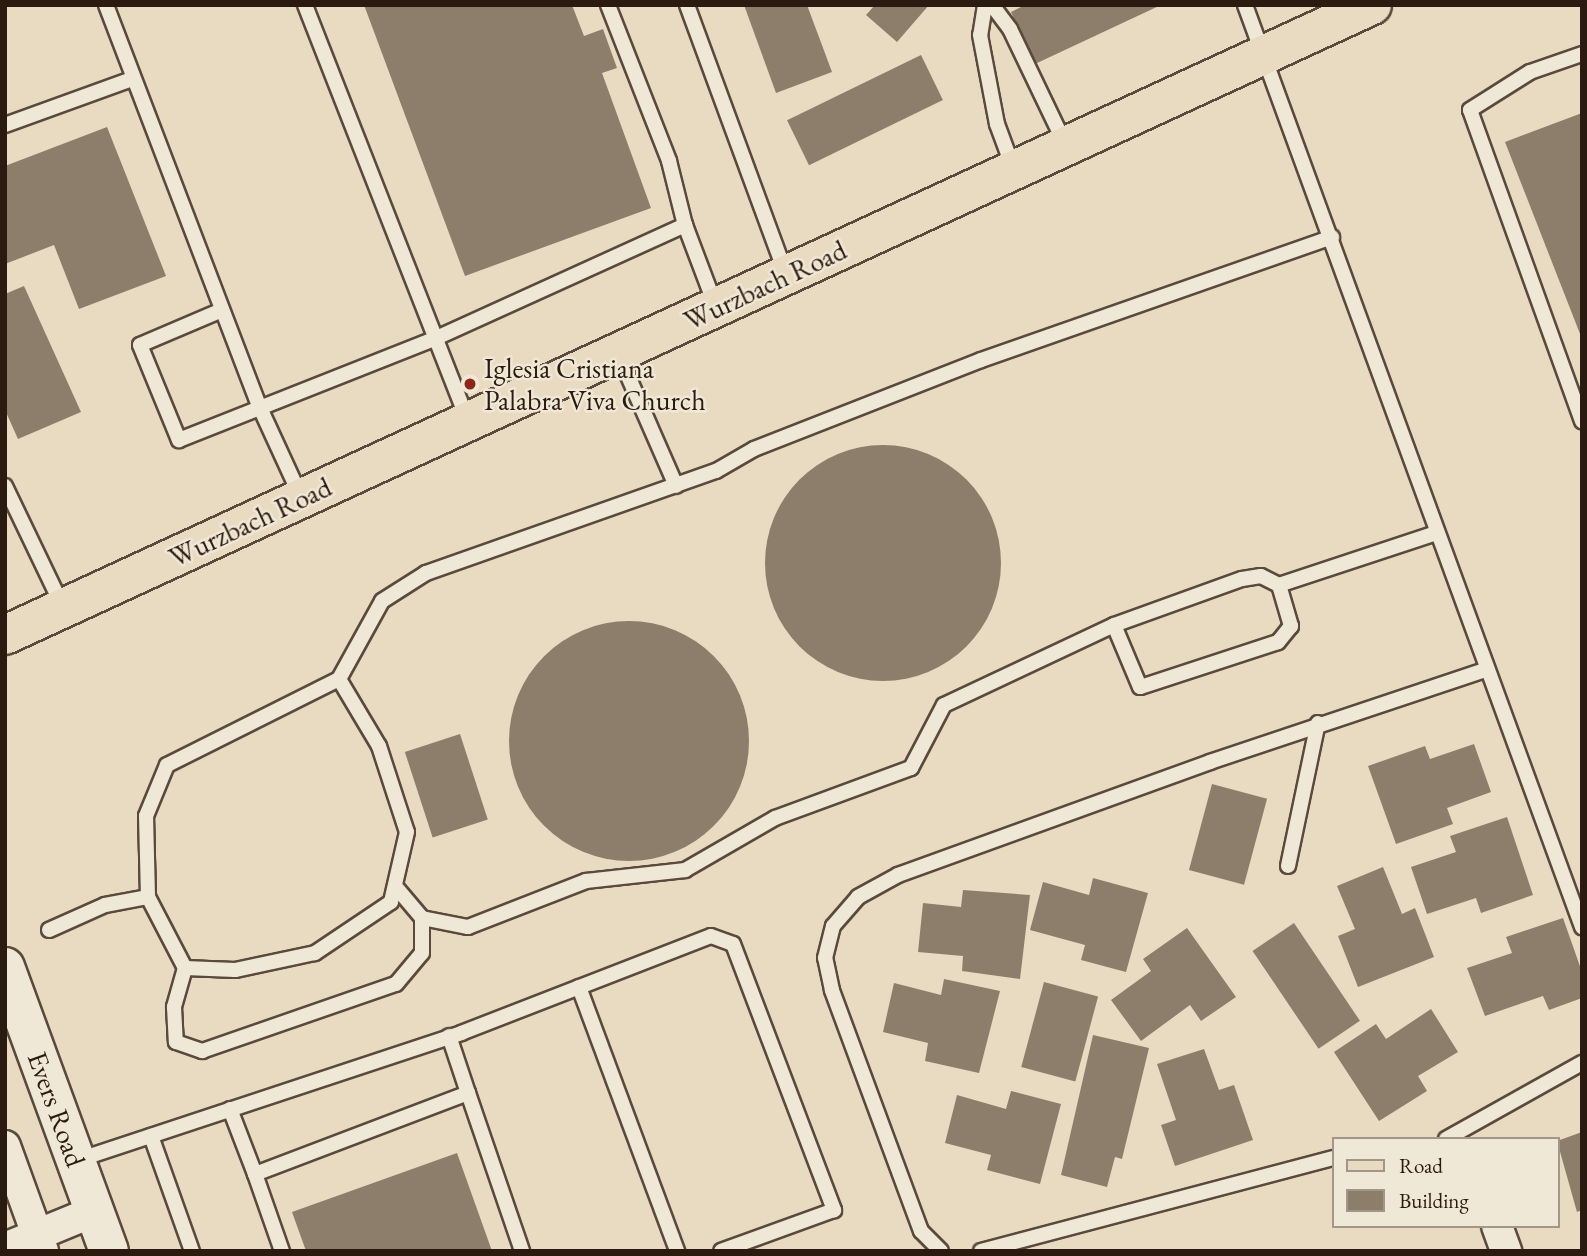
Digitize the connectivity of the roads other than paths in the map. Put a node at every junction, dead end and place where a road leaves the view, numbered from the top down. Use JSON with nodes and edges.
{"nodes":[{"id":1,"x":106,"y":5,"type":"edge"},
{"id":2,"x":305,"y":5,"type":"edge"},
{"id":3,"x":608,"y":5,"type":"edge"},
{"id":4,"x":687,"y":5,"type":"edge"},
{"id":5,"x":985,"y":5,"type":"edge"},
{"id":6,"x":992,"y":5,"type":"edge"},
{"id":7,"x":1245,"y":5,"type":"edge"},
{"id":8,"x":1353,"y":9,"type":"edge"},
{"id":9,"x":1263,"y":54,"type":"junction"},
{"id":10,"x":1582,"y":54,"type":"edge"},
{"id":11,"x":132,"y":79,"type":"junction"},
{"id":12,"x":5,"y":125,"type":"edge"},
{"id":13,"x":1066,"y":147,"type":"junction"},
{"id":14,"x":1015,"y":171,"type":"junction"},
{"id":15,"x":685,"y":225,"type":"junction"},
{"id":16,"x":1332,"y":237,"type":"junction"},
{"id":17,"x":786,"y":276,"type":"junction"},
{"id":18,"x":716,"y":308,"type":"junction"},
{"id":19,"x":222,"y":310,"type":"junction"},
{"id":20,"x":434,"y":339,"type":"junction"},
{"id":21,"x":618,"y":353,"type":"junction"},
{"id":22,"x":261,"y":410,"type":"junction"},
{"id":23,"x":1582,"y":421,"type":"edge"},
{"id":24,"x":469,"y":422,"type":"junction"},
{"id":25,"x":5,"y":486,"type":"edge"},
{"id":26,"x":676,"y":486,"type":"junction"},
{"id":27,"x":302,"y":499,"type":"junction"},
{"id":28,"x":1436,"y":533,"type":"junction"},
{"id":29,"x":1279,"y":584,"type":"junction"},
{"id":30,"x":64,"y":608,"type":"junction"},
{"id":31,"x":1114,"y":625,"type":"junction"},
{"id":32,"x":5,"y":635,"type":"edge"},
{"id":33,"x":1485,"y":670,"type":"junction"},
{"id":34,"x":339,"y":680,"type":"junction"},
{"id":35,"x":1318,"y":723,"type":"junction"},
{"id":36,"x":1288,"y":866,"type":"dead end"},
{"id":37,"x":395,"y":886,"type":"junction"},
{"id":38,"x":148,"y":897,"type":"junction"},
{"id":39,"x":422,"y":918,"type":"junction"},
{"id":40,"x":1582,"y":927,"type":"edge"},
{"id":41,"x":49,"y":930,"type":"dead end"},
{"id":42,"x":185,"y":968,"type":"junction"},
{"id":43,"x":8,"y":979,"type":"edge"},
{"id":44,"x":579,"y":987,"type":"junction"},
{"id":45,"x":449,"y":1037,"type":"junction"},
{"id":46,"x":1582,"y":1063,"type":"edge"},
{"id":47,"x":468,"y":1093,"type":"junction"},
{"id":48,"x":230,"y":1109,"type":"junction"},
{"id":49,"x":151,"y":1136,"type":"junction"},
{"id":50,"x":1450,"y":1137,"type":"edge"},
{"id":51,"x":5,"y":1146,"type":"edge"},
{"id":52,"x":1332,"y":1158,"type":"edge"},
{"id":53,"x":76,"y":1161,"type":"junction"},
{"id":54,"x":255,"y":1174,"type":"junction"},
{"id":55,"x":95,"y":1211,"type":"junction"},
{"id":56,"x":1498,"y":1228,"type":"edge"},
{"id":57,"x":40,"y":1242,"type":"edge"},
{"id":58,"x":5,"y":1248,"type":"edge"},
{"id":59,"x":108,"y":1251,"type":"edge"},
{"id":60,"x":192,"y":1251,"type":"edge"},
{"id":61,"x":282,"y":1251,"type":"edge"},
{"id":62,"x":522,"y":1251,"type":"edge"},
{"id":63,"x":677,"y":1251,"type":"edge"},
{"id":64,"x":721,"y":1251,"type":"edge"},
{"id":65,"x":941,"y":1251,"type":"edge"},
{"id":66,"x":981,"y":1251,"type":"edge"},
{"id":67,"x":1506,"y":1251,"type":"edge"}],
"edges":[{"from":1,"to":11,"type":"lane"},
{"from":2,"to":20,"type":"lane"},
{"from":3,"to":15,"type":"lane"},
{"from":4,"to":17,"type":"lane"},
{"from":5,"to":14,"type":"lane"},
{"from":6,"to":13,"type":"lane"},
{"from":7,"to":9,"type":"lane"},
{"from":8,"to":9,"type":"main road","name":"Wurzbach Road"},
{"from":9,"to":13,"type":"main road","name":"Wurzbach Road"},
{"from":9,"to":16,"type":"lane"},
{"from":10,"to":23,"type":"lane"},
{"from":11,"to":12,"type":"lane"},
{"from":11,"to":19,"type":"lane"},
{"from":13,"to":14,"type":"main road","name":"Wurzbach Road"},
{"from":14,"to":17,"type":"main road","name":"Wurzbach Road"},
{"from":15,"to":18,"type":"lane"},
{"from":15,"to":20,"type":"lane"},
{"from":16,"to":26,"type":"lane"},
{"from":16,"to":28,"type":"lane"},
{"from":17,"to":18,"type":"main road","name":"Wurzbach Road"},
{"from":18,"to":21,"type":"main road","name":"Wurzbach Road"},
{"from":19,"to":22,"type":"lane"},
{"from":19,"to":22,"type":"lane"},
{"from":20,"to":22,"type":"lane"},
{"from":20,"to":24,"type":"lane"},
{"from":21,"to":24,"type":"main road","name":"Wurzbach Road"},
{"from":21,"to":26,"type":"lane"},
{"from":22,"to":27,"type":"lane"},
{"from":24,"to":27,"type":"main road","name":"Wurzbach Road"},
{"from":25,"to":30,"type":"lane"},
{"from":26,"to":34,"type":"lane"},
{"from":27,"to":30,"type":"main road","name":"Wurzbach Road"},
{"from":28,"to":29,"type":"lane"},
{"from":28,"to":33,"type":"lane"},
{"from":29,"to":31,"type":"lane"},
{"from":29,"to":31,"type":"lane"},
{"from":30,"to":32,"type":"main road","name":"Wurzbach Road"},
{"from":31,"to":39,"type":"lane"},
{"from":33,"to":35,"type":"lane"},
{"from":33,"to":40,"type":"lane"},
{"from":34,"to":37,"type":"lane"},
{"from":34,"to":38,"type":"lane"},
{"from":35,"to":36,"type":"lane"},
{"from":35,"to":65,"type":"lane"},
{"from":37,"to":39,"type":"lane"},
{"from":37,"to":42,"type":"lane"},
{"from":38,"to":41,"type":"lane"},
{"from":38,"to":42,"type":"lane"},
{"from":39,"to":42,"type":"lane"},
{"from":43,"to":53,"type":"main road","name":"Evers Road"},
{"from":44,"to":45,"type":"lane"},
{"from":44,"to":63,"type":"lane"},
{"from":44,"to":64,"type":"lane"},
{"from":45,"to":47,"type":"lane"},
{"from":45,"to":48,"type":"lane"},
{"from":46,"to":50,"type":"lane"},
{"from":47,"to":54,"type":"lane"},
{"from":47,"to":62,"type":"lane"},
{"from":48,"to":49,"type":"lane"},
{"from":48,"to":54,"type":"lane"},
{"from":49,"to":53,"type":"lane"},
{"from":49,"to":60,"type":"lane"},
{"from":51,"to":57,"type":"street"},
{"from":52,"to":66,"type":"lane"},
{"from":53,"to":55,"type":"main road","name":"Evers Road"},
{"from":54,"to":61,"type":"lane"},
{"from":55,"to":57,"type":"street"},
{"from":55,"to":59,"type":"main road","name":"Evers Road"},
{"from":56,"to":67,"type":"street"},
{"from":57,"to":58,"type":"street"}]}
